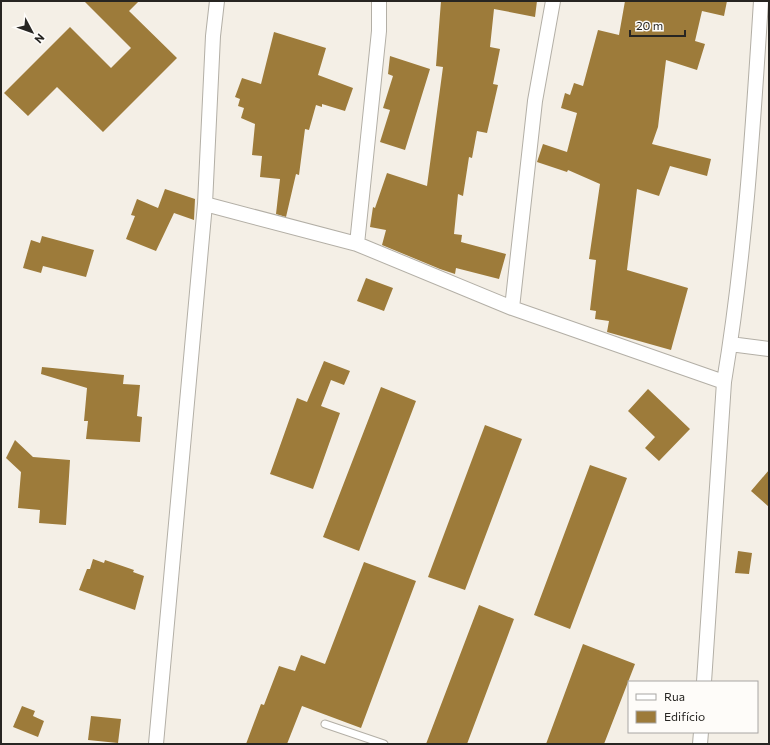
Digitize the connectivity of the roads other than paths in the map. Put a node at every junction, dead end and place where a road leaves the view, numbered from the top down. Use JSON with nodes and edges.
{"nodes":[{"id":1,"x":217,"y":1,"type":"edge"},
{"id":2,"x":380,"y":1,"type":"edge"},
{"id":3,"x":553,"y":1,"type":"edge"},
{"id":4,"x":761,"y":1,"type":"edge"},
{"id":5,"x":205,"y":204,"type":"junction"},
{"id":6,"x":358,"y":244,"type":"junction"},
{"id":7,"x":512,"y":308,"type":"junction"},
{"id":8,"x":730,"y":344,"type":"junction"},
{"id":9,"x":769,"y":349,"type":"edge"},
{"id":10,"x":724,"y":382,"type":"junction"},
{"id":11,"x":704,"y":681,"type":"edge"},
{"id":12,"x":326,"y":724,"type":"dead end"},
{"id":13,"x":701,"y":733,"type":"edge"},
{"id":14,"x":156,"y":744,"type":"edge"},
{"id":15,"x":384,"y":744,"type":"edge"},
{"id":16,"x":700,"y":744,"type":"edge"}],
"edges":[{"from":1,"to":5,"type":"street"},
{"from":2,"to":6,"type":"street"},
{"from":3,"to":7,"type":"street"},
{"from":4,"to":8,"type":"street"},
{"from":5,"to":6,"type":"street"},
{"from":5,"to":14,"type":"street"},
{"from":6,"to":7,"type":"street"},
{"from":7,"to":10,"type":"street"},
{"from":8,"to":9,"type":"street"},
{"from":8,"to":10,"type":"street"},
{"from":10,"to":11,"type":"street"},
{"from":12,"to":15,"type":"lane"},
{"from":13,"to":16,"type":"street"}]}
